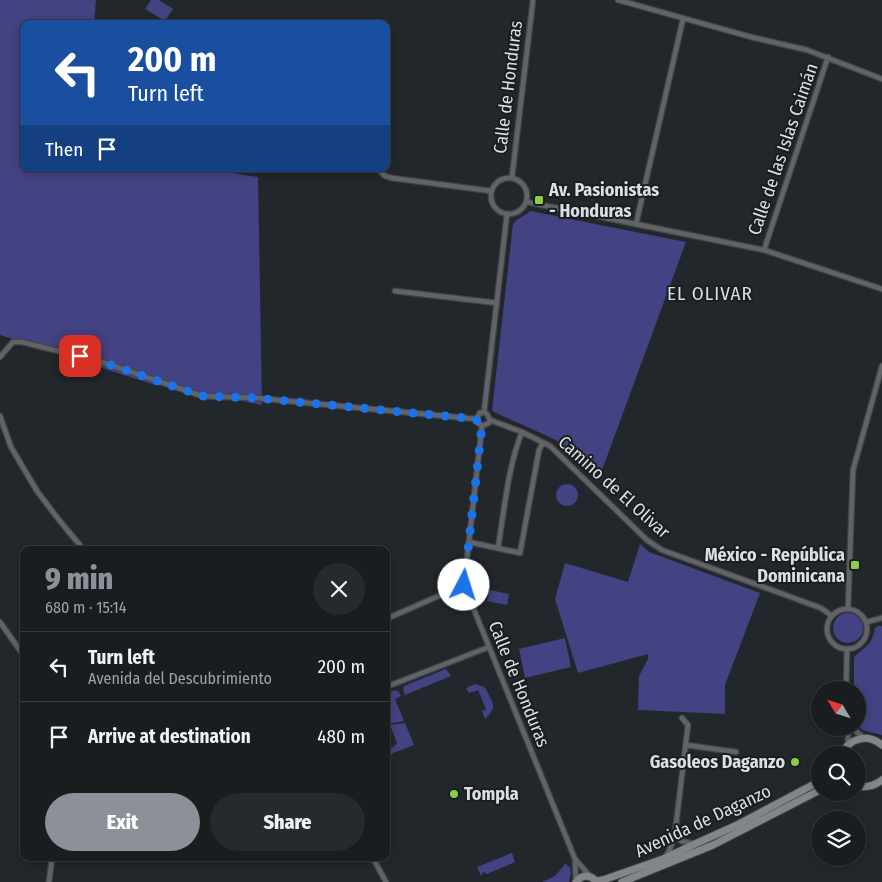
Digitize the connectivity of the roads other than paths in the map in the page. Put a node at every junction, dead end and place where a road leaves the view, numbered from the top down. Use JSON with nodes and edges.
{"nodes":[{"id":1,"x":532,"y":0,"type":"edge"},
{"id":2,"x":618,"y":0,"type":"edge"},
{"id":3,"x":682,"y":19,"type":"junction"},
{"id":4,"x":828,"y":57,"type":"junction"},
{"id":5,"x":882,"y":79,"type":"edge"},
{"id":6,"x":381,"y":172,"type":"edge"},
{"id":7,"x":512,"y":177,"type":"junction"},
{"id":8,"x":491,"y":191,"type":"junction"},
{"id":9,"x":527,"y":202,"type":"junction"},
{"id":10,"x":507,"y":214,"type":"junction"},
{"id":11,"x":636,"y":224,"type":"junction"},
{"id":12,"x":764,"y":250,"type":"junction"},
{"id":13,"x":882,"y":289,"type":"edge"},
{"id":14,"x":395,"y":291,"type":"dead end"},
{"id":15,"x":496,"y":303,"type":"junction"},
{"id":16,"x":0,"y":357,"type":"edge"},
{"id":17,"x":882,"y":366,"type":"edge"},
{"id":18,"x":484,"y":412,"type":"junction"},
{"id":19,"x":0,"y":416,"type":"edge"},
{"id":20,"x":476,"y":419,"type":"junction"},
{"id":21,"x":490,"y":420,"type":"junction"},
{"id":22,"x":482,"y":426,"type":"junction"},
{"id":23,"x":522,"y":432,"type":"junction"},
{"id":24,"x":543,"y":442,"type":"junction"},
{"id":25,"x":469,"y":542,"type":"junction"},
{"id":26,"x":81,"y":546,"type":"edge"},
{"id":27,"x":498,"y":548,"type":"junction"},
{"id":28,"x":464,"y":585,"type":"junction"},
{"id":29,"x":848,"y":608,"type":"junction"},
{"id":30,"x":832,"y":616,"type":"junction"},
{"id":31,"x":390,"y":617,"type":"edge"},
{"id":32,"x":882,"y":618,"type":"edge"},
{"id":33,"x":0,"y":622,"type":"edge"},
{"id":34,"x":867,"y":622,"type":"junction"},
{"id":35,"x":6,"y":629,"type":"junction"},
{"id":36,"x":0,"y":633,"type":"edge"},
{"id":37,"x":489,"y":647,"type":"junction"},
{"id":38,"x":846,"y":649,"type":"junction"},
{"id":39,"x":20,"y":650,"type":"edge"},
{"id":40,"x":846,"y":681,"type":"edge"},
{"id":41,"x":390,"y":684,"type":"edge"},
{"id":42,"x":682,"y":718,"type":"dead end"},
{"id":43,"x":848,"y":736,"type":"edge"},
{"id":44,"x":862,"y":736,"type":"edge"},
{"id":45,"x":864,"y":738,"type":"junction"},
{"id":46,"x":848,"y":744,"type":"joint"},
{"id":47,"x":686,"y":745,"type":"junction"},
{"id":48,"x":882,"y":745,"type":"edge"},
{"id":49,"x":736,"y":752,"type":"dead end"},
{"id":50,"x":882,"y":780,"type":"edge"},
{"id":51,"x":811,"y":786,"type":"edge"},
{"id":52,"x":866,"y":788,"type":"edge"},
{"id":53,"x":811,"y":795,"type":"edge"},
{"id":54,"x":675,"y":834,"type":"junction"},
{"id":55,"x":695,"y":844,"type":"junction"},
{"id":56,"x":575,"y":859,"type":"junction"},
{"id":57,"x":664,"y":859,"type":"junction"},
{"id":58,"x":52,"y":861,"type":"edge"},
{"id":59,"x":375,"y":861,"type":"edge"},
{"id":60,"x":595,"y":880,"type":"edge"},
{"id":61,"x":49,"y":882,"type":"edge"},
{"id":62,"x":386,"y":882,"type":"edge"},
{"id":63,"x":575,"y":882,"type":"edge"},
{"id":64,"x":622,"y":882,"type":"edge"}],
"edges":[{"from":1,"to":7,"type":"street","name":"Calle de Honduras"},
{"from":2,"to":3,"type":"street"},
{"from":3,"to":4,"type":"street"},
{"from":3,"to":11,"type":"street"},
{"from":4,"to":5,"type":"street"},
{"from":4,"to":12,"type":"street","name":"Calle de las Islas Caimán"},
{"from":6,"to":8,"type":"street"},
{"from":7,"to":8,"type":"street"},
{"from":7,"to":9,"type":"street"},
{"from":8,"to":10,"type":"street"},
{"from":9,"to":10,"type":"street"},
{"from":9,"to":11,"type":"street"},
{"from":10,"to":15,"type":"street"},
{"from":11,"to":12,"type":"street"},
{"from":12,"to":13,"type":"street"},
{"from":14,"to":15,"type":"street"},
{"from":15,"to":18,"type":"street"},
{"from":16,"to":20,"type":"street"},
{"from":17,"to":29,"type":"street"},
{"from":18,"to":20,"type":"street"},
{"from":18,"to":21,"type":"street"},
{"from":19,"to":26,"type":"street"},
{"from":20,"to":22,"type":"street"},
{"from":21,"to":22,"type":"street"},
{"from":21,"to":23,"type":"street","name":"Camino de El Olivar"},
{"from":22,"to":25,"type":"street","name":"Calle de Honduras"},
{"from":23,"to":24,"type":"street","name":"Camino de El Olivar"},
{"from":23,"to":27,"type":"street"},
{"from":24,"to":27,"type":"street"},
{"from":24,"to":30,"type":"street","name":"Camino de El Olivar"},
{"from":25,"to":27,"type":"street"},
{"from":25,"to":28,"type":"street","name":"Calle de Honduras"},
{"from":28,"to":31,"type":"street"},
{"from":28,"to":37,"type":"street","name":"Calle de Honduras"},
{"from":29,"to":30,"type":"street"},
{"from":29,"to":34,"type":"street"},
{"from":30,"to":38,"type":"street"},
{"from":32,"to":34,"type":"street"},
{"from":33,"to":35,"type":"street"},
{"from":34,"to":38,"type":"street"},
{"from":35,"to":36,"type":"street"},
{"from":35,"to":39,"type":"street"},
{"from":37,"to":41,"type":"street"},
{"from":37,"to":56,"type":"street","name":"Calle de Honduras"},
{"from":38,"to":40,"type":"street"},
{"from":42,"to":47,"type":"street"},
{"from":43,"to":46,"type":"street"},
{"from":44,"to":45,"type":"street"},
{"from":45,"to":46,"type":"main road"},
{"from":45,"to":48,"type":"main road"},
{"from":47,"to":49,"type":"street"},
{"from":47,"to":54,"type":"street"},
{"from":50,"to":52,"type":"main road"},
{"from":51,"to":55,"type":"main road","name":"Avenida de Daganzo"},
{"from":53,"to":64,"type":"main road","name":"Avenida de Daganzo"},
{"from":54,"to":55,"type":"street"},
{"from":54,"to":57,"type":"street"},
{"from":55,"to":57,"type":"main road","name":"Avenida de Daganzo"},
{"from":56,"to":60,"type":"street","name":"Calle de Honduras"},
{"from":56,"to":63,"type":"street","name":"Calle de Honduras"},
{"from":57,"to":60,"type":"main road","name":"Avenida de Daganzo"},
{"from":58,"to":61,"type":"street"},
{"from":59,"to":62,"type":"street"},
{"from":60,"to":63,"type":"main road","name":"Avenida de Daganzo"}]}
